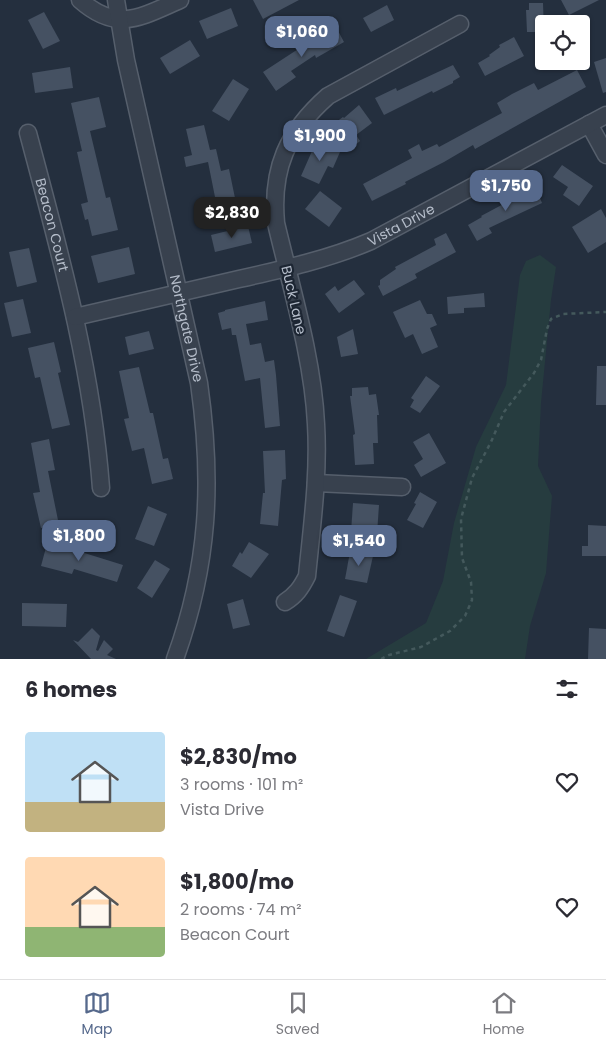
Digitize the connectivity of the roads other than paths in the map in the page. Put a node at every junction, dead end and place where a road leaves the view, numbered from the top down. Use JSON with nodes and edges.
{"nodes":[{"id":1,"x":80,"y":0,"type":"edge"},
{"id":2,"x":116,"y":0,"type":"edge"},
{"id":3,"x":180,"y":0,"type":"edge"},
{"id":4,"x":118,"y":19,"type":"junction"},
{"id":5,"x":460,"y":24,"type":"dead end"},
{"id":6,"x":606,"y":115,"type":"edge"},
{"id":7,"x":589,"y":124,"type":"junction"},
{"id":8,"x":28,"y":133,"type":"dead end"},
{"id":9,"x":606,"y":155,"type":"edge"},
{"id":10,"x":287,"y":268,"type":"junction"},
{"id":11,"x":179,"y":293,"type":"junction"},
{"id":12,"x":75,"y":316,"type":"junction"},
{"id":13,"x":316,"y":483,"type":"junction"},
{"id":14,"x":402,"y":487,"type":"dead end"},
{"id":15,"x":101,"y":488,"type":"dead end"},
{"id":16,"x":286,"y":602,"type":"dead end"},
{"id":17,"x":175,"y":659,"type":"edge"}],
"edges":[{"from":1,"to":4,"type":"street"},
{"from":2,"to":4,"type":"street","name":"Northgate Drive"},
{"from":3,"to":4,"type":"street"},
{"from":4,"to":11,"type":"street","name":"Northgate Drive"},
{"from":5,"to":10,"type":"street","name":"Buck Lane"},
{"from":6,"to":7,"type":"street","name":"Vista Drive"},
{"from":7,"to":9,"type":"street"},
{"from":7,"to":10,"type":"street","name":"Vista Drive"},
{"from":8,"to":12,"type":"street","name":"Beacon Court"},
{"from":10,"to":11,"type":"street","name":"Vista Drive"},
{"from":10,"to":13,"type":"street","name":"Buck Lane"},
{"from":11,"to":12,"type":"street"},
{"from":11,"to":17,"type":"street","name":"Northgate Drive"},
{"from":12,"to":15,"type":"street","name":"Beacon Court"},
{"from":13,"to":14,"type":"street"},
{"from":13,"to":16,"type":"street","name":"Buck Lane"}]}
